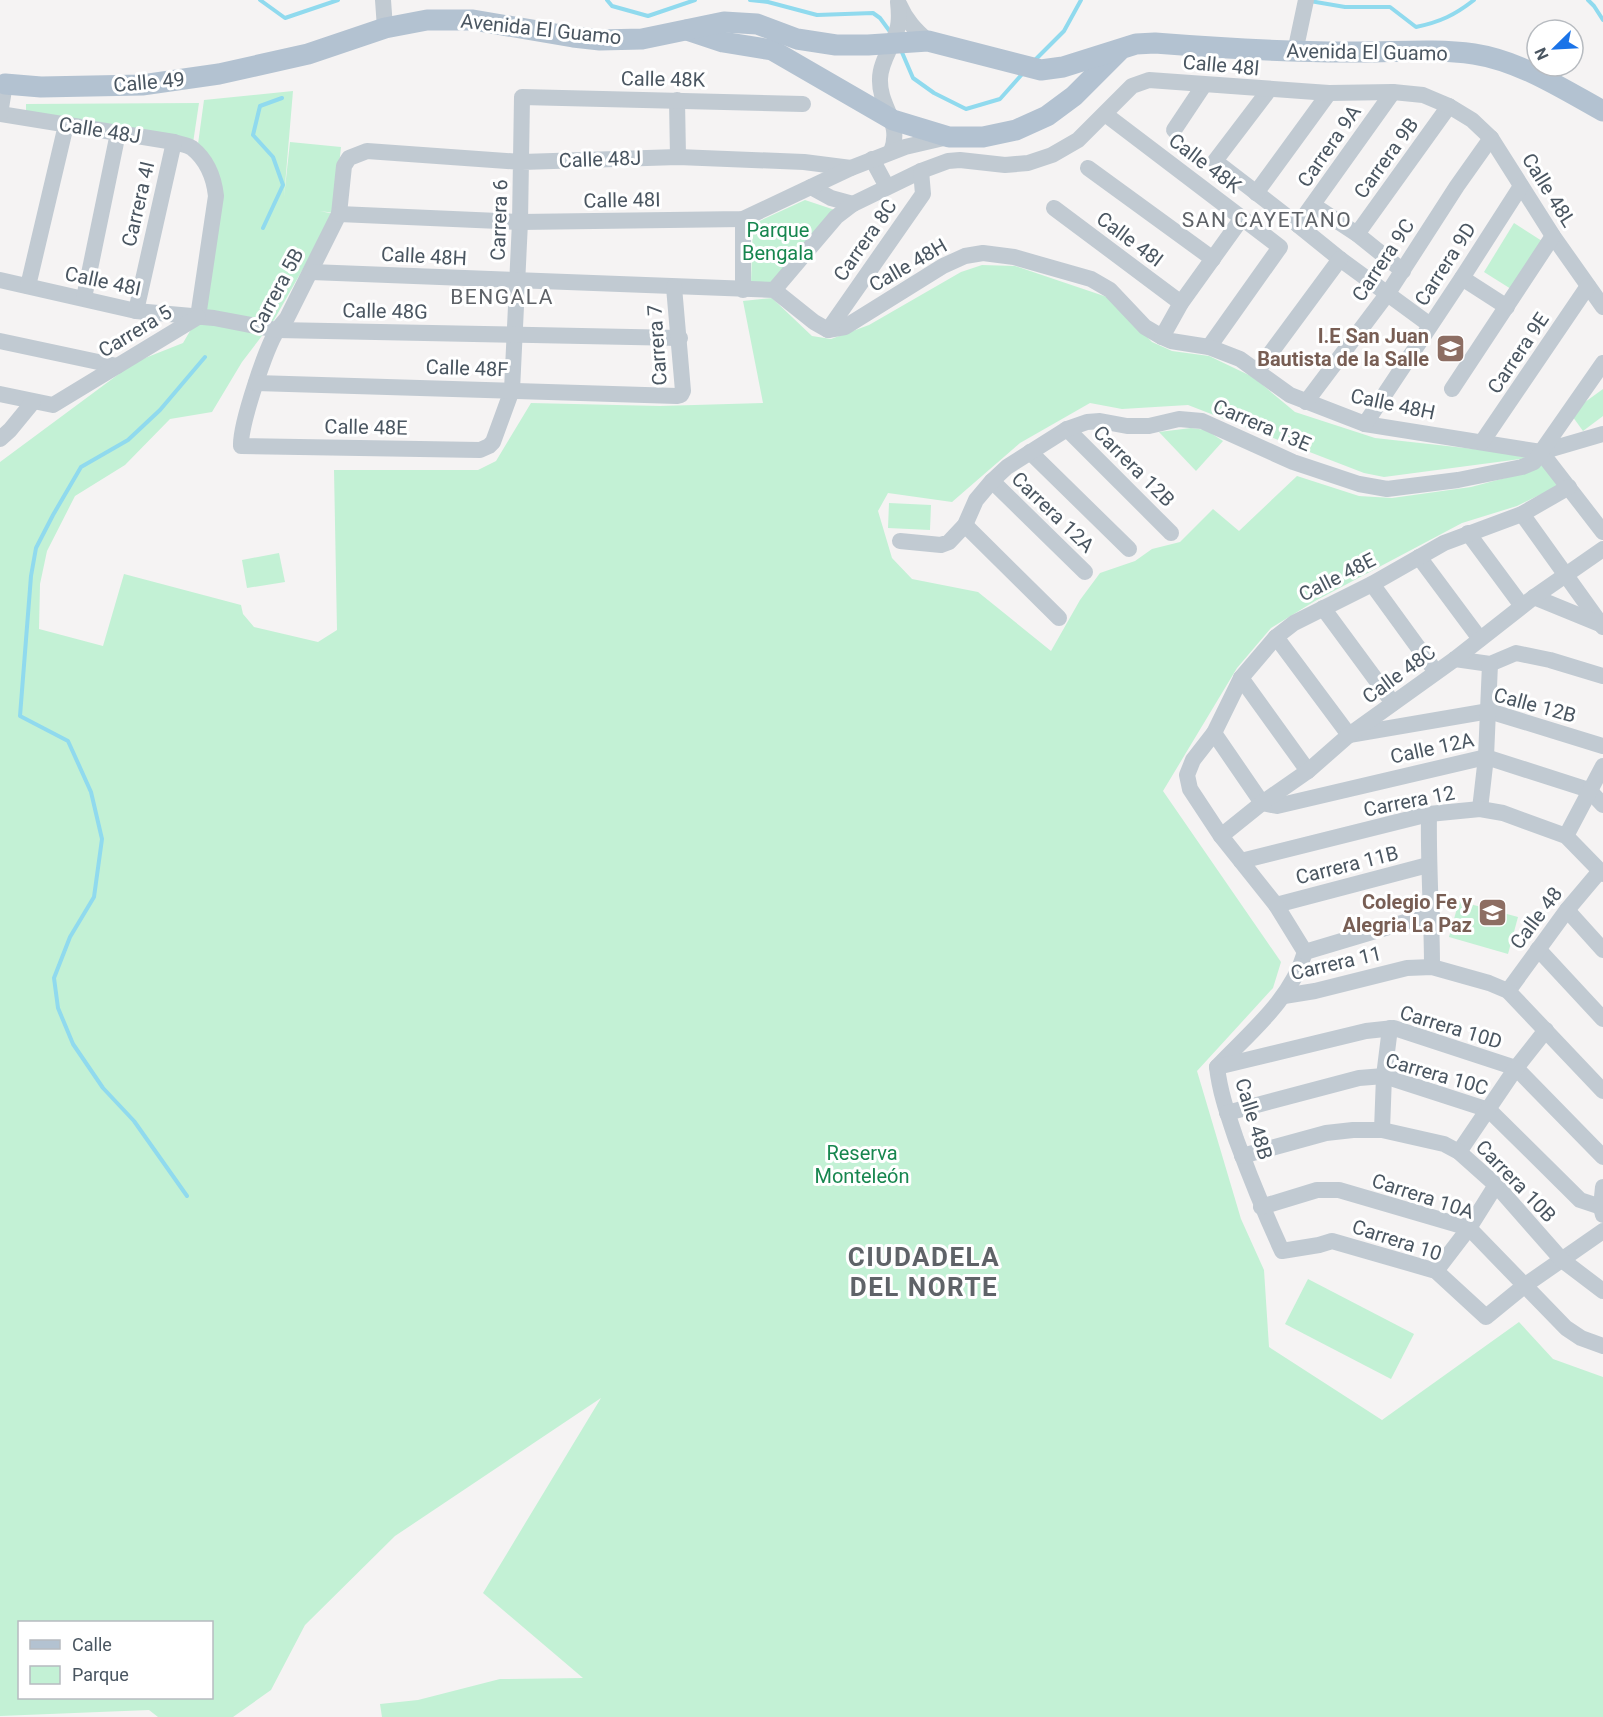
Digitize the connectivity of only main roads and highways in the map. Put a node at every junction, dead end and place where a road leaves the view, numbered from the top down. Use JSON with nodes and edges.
{"nodes":[{"id":1,"x":687,"y":30,"type":"junction"},
{"id":2,"x":1119,"y":50,"type":"junction"},
{"id":3,"x":291,"y":58,"type":"joint"},
{"id":4,"x":1063,"y":67,"type":"junction"},
{"id":5,"x":2,"y":84,"type":"edge"},
{"id":6,"x":1074,"y":96,"type":"junction"},
{"id":7,"x":1603,"y":111,"type":"edge"}],
"edges":[{"from":1,"to":3,"type":"main road","name":"Avenida El Guamo"},
{"from":1,"to":4,"type":"main road","name":"Avenida El Guamo"},
{"from":1,"to":6,"type":"main road","name":"Avenida El Guamo"},
{"from":2,"to":4,"type":"main road","name":"Avenida El Guamo"},
{"from":2,"to":6,"type":"main road","name":"Avenida El Guamo"},
{"from":2,"to":7,"type":"main road","name":"Avenida El Guamo"},
{"from":3,"to":5,"type":"main road","name":"Calle 49"},
{"from":4,"to":6,"type":"main road"}]}
